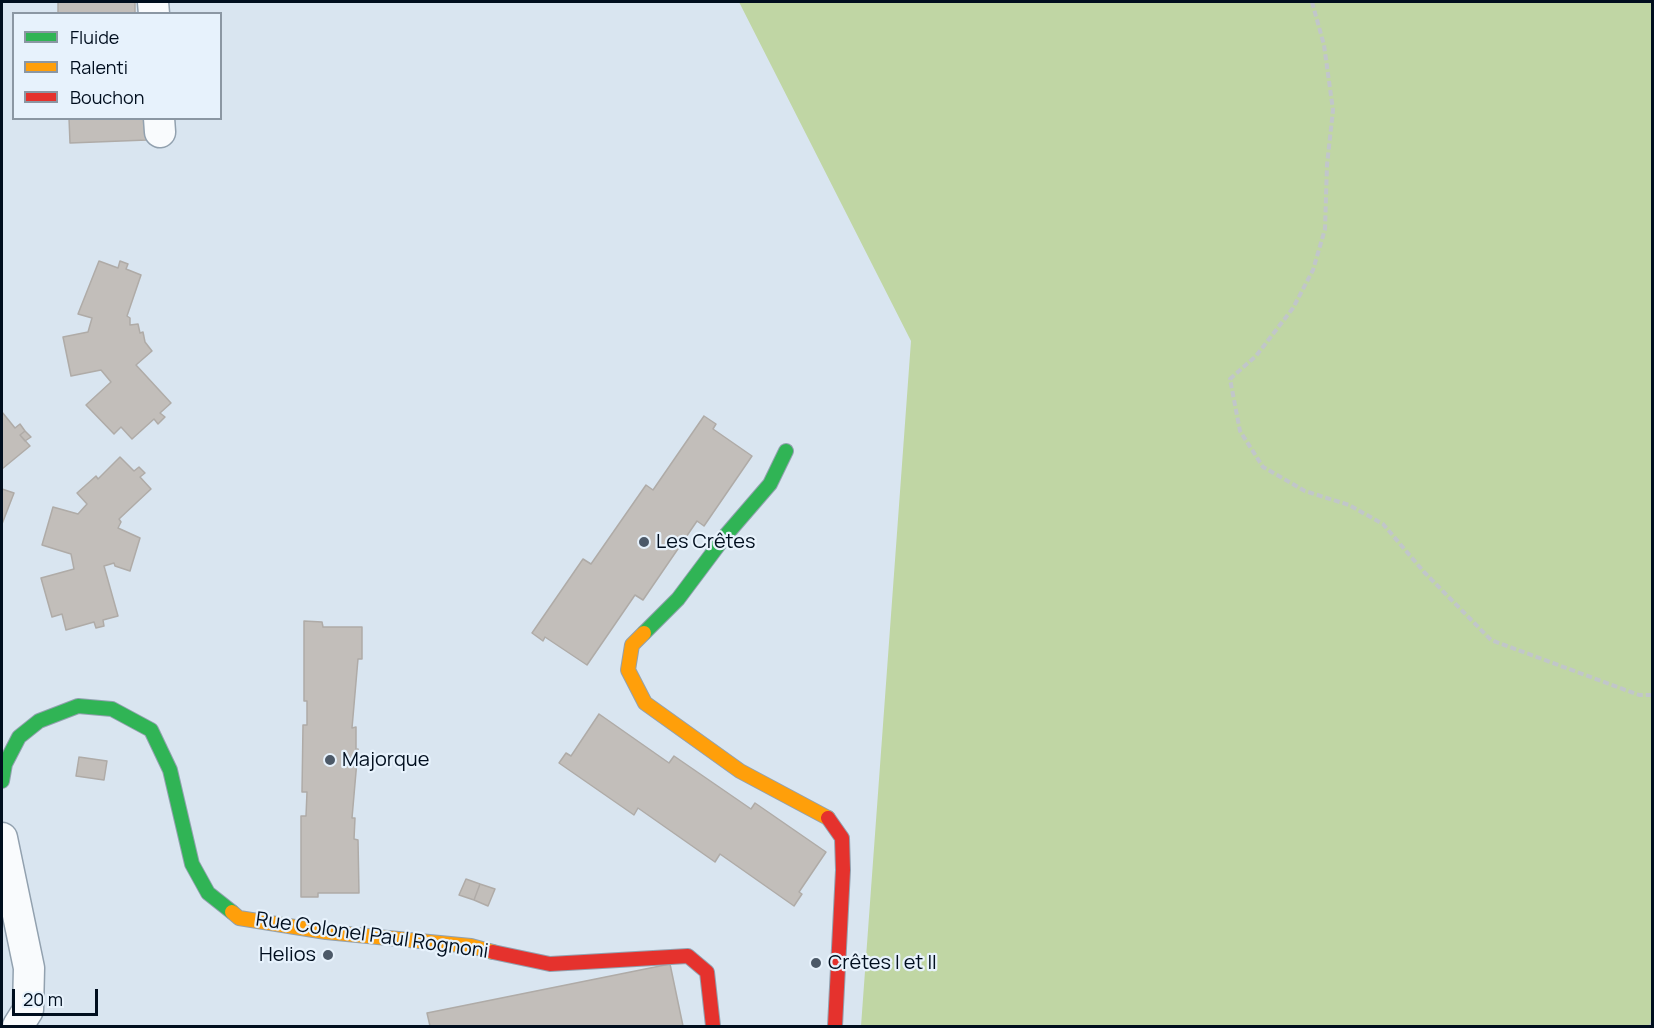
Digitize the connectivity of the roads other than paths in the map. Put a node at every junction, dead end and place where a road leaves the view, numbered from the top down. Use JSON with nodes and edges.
{"nodes":[{"id":1,"x":786,"y":451,"type":"dead end"},
{"id":2,"x":2,"y":781,"type":"edge"},
{"id":3,"x":2,"y":838,"type":"edge"},
{"id":4,"x":18,"y":1026,"type":"edge"},
{"id":5,"x":712,"y":1026,"type":"edge"},
{"id":6,"x":835,"y":1026,"type":"edge"}],
"edges":[{"from":1,"to":6,"type":"street"},
{"from":2,"to":5,"type":"street","name":"Rue Colonel Paul Rognoni"},
{"from":3,"to":4,"type":"street"}]}
